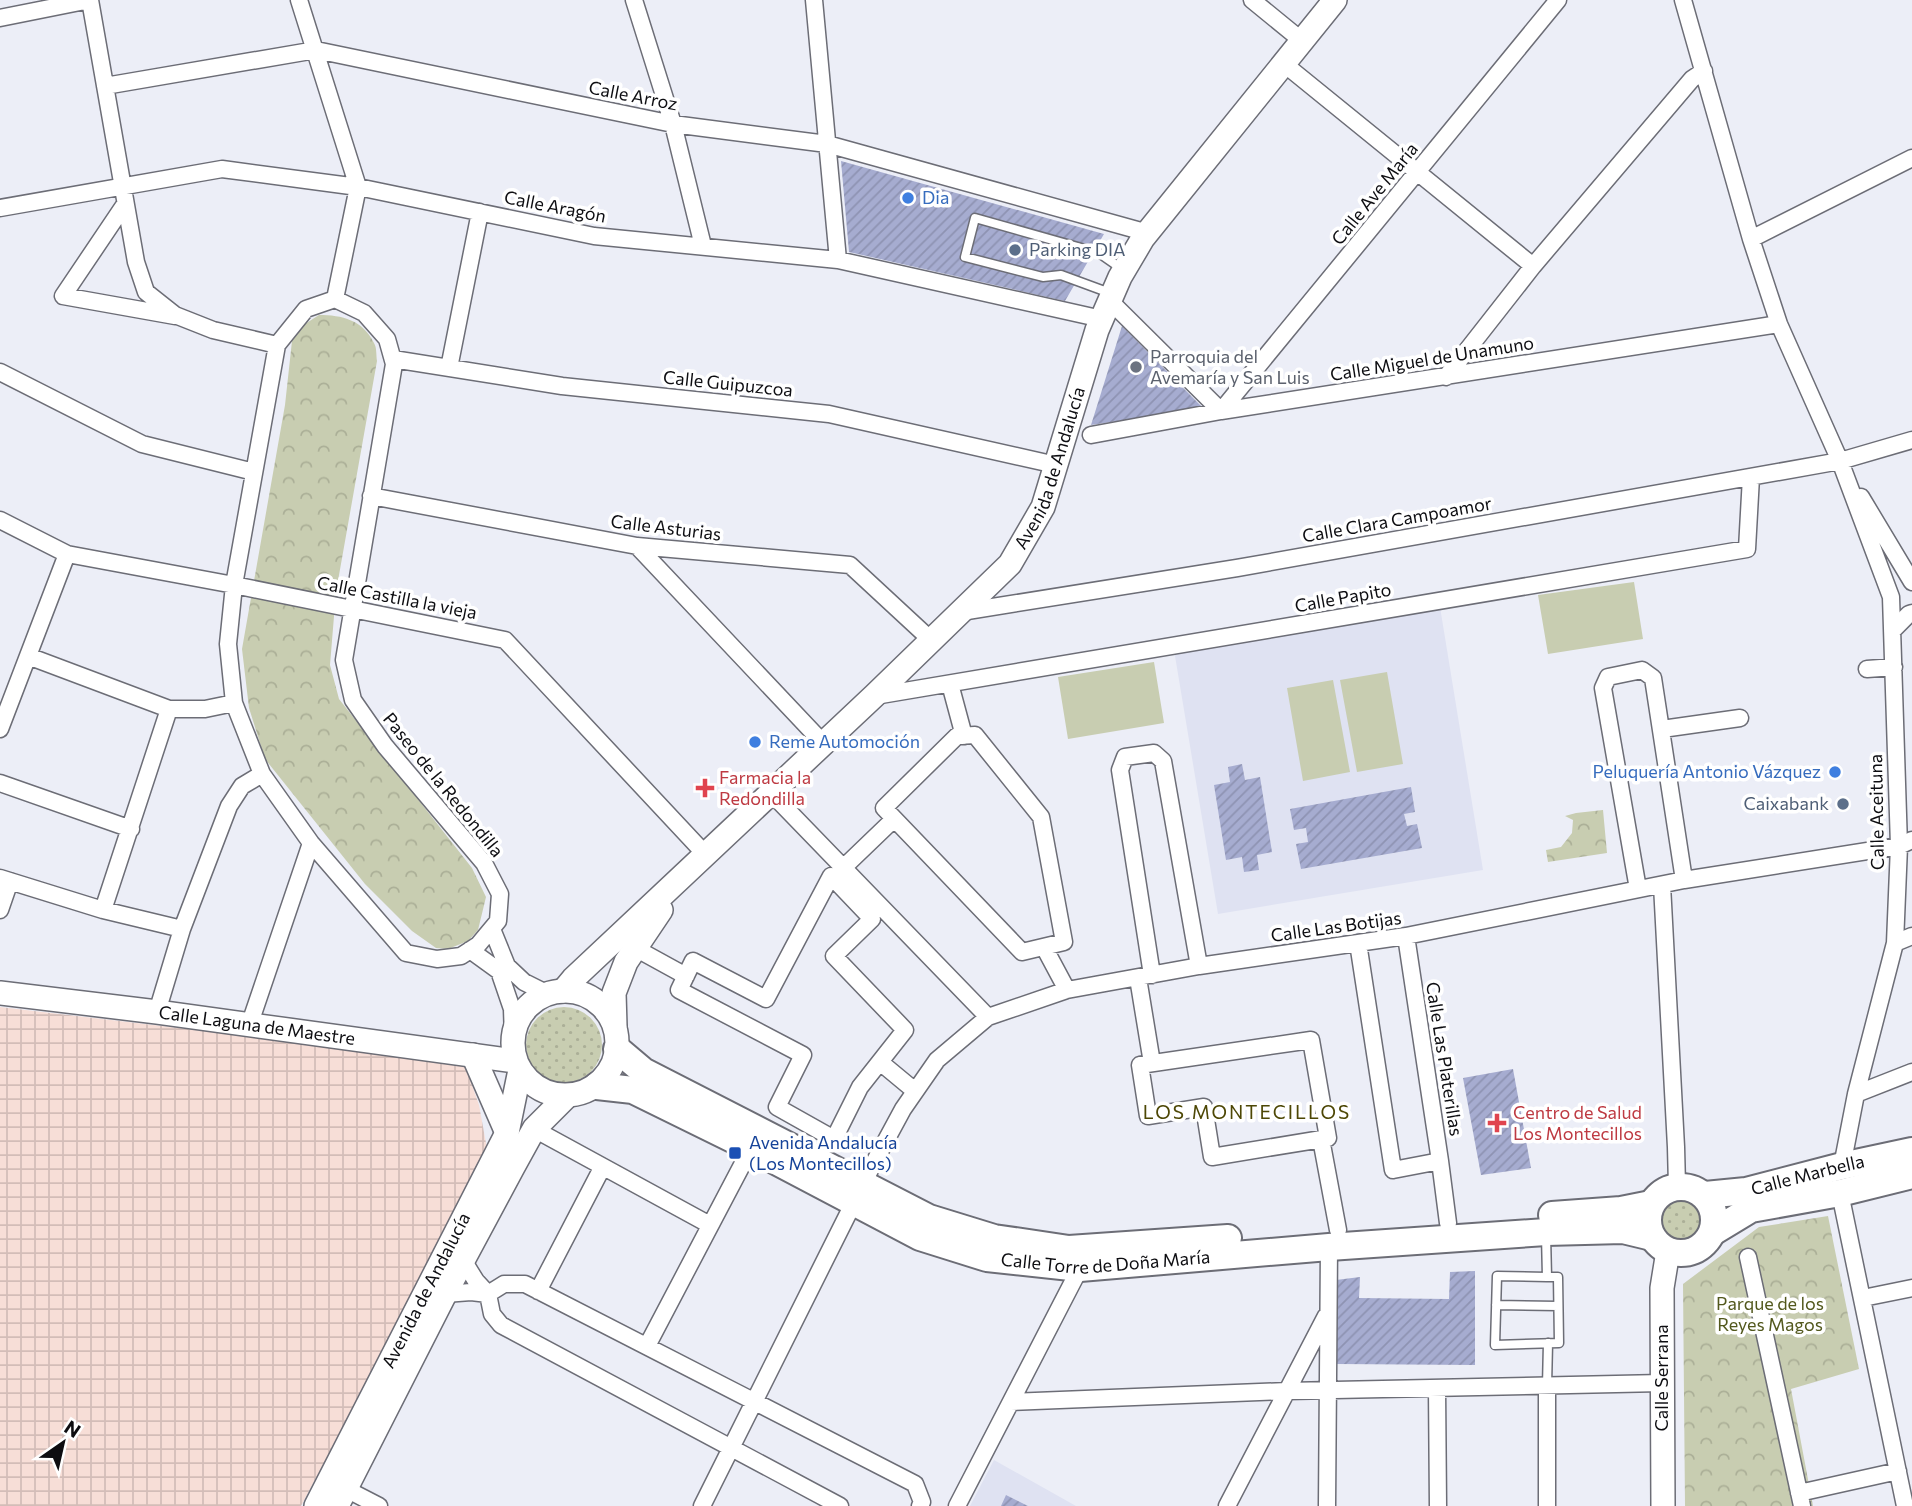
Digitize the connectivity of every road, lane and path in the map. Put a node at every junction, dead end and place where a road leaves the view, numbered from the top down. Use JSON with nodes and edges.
{"nodes":[{"id":1,"x":90,"y":0,"type":"edge"},
{"id":2,"x":299,"y":0,"type":"edge"},
{"id":3,"x":634,"y":0,"type":"edge"},
{"id":4,"x":814,"y":0,"type":"edge"},
{"id":5,"x":1252,"y":0,"type":"edge"},
{"id":6,"x":1335,"y":0,"type":"edge"},
{"id":7,"x":1558,"y":0,"type":"edge"},
{"id":8,"x":1684,"y":0,"type":"edge"},
{"id":9,"x":0,"y":18,"type":"edge"},
{"id":10,"x":1301,"y":40,"type":"junction"},
{"id":11,"x":316,"y":50,"type":"junction"},
{"id":12,"x":1283,"y":63,"type":"junction"},
{"id":13,"x":1704,"y":71,"type":"junction"},
{"id":14,"x":105,"y":86,"type":"junction"},
{"id":15,"x":673,"y":124,"type":"junction"},
{"id":16,"x":827,"y":144,"type":"junction"},
{"id":17,"x":1912,"y":158,"type":"edge"},
{"id":18,"x":1418,"y":172,"type":"junction"},
{"id":19,"x":122,"y":186,"type":"junction"},
{"id":20,"x":358,"y":187,"type":"junction"},
{"id":21,"x":125,"y":204,"type":"junction"},
{"id":22,"x":0,"y":208,"type":"edge"},
{"id":23,"x":480,"y":212,"type":"junction"},
{"id":24,"x":1148,"y":233,"type":"junction"},
{"id":25,"x":1751,"y":239,"type":"junction"},
{"id":26,"x":703,"y":246,"type":"junction"},
{"id":27,"x":838,"y":260,"type":"junction"},
{"id":28,"x":1533,"y":266,"type":"junction"},
{"id":29,"x":1125,"y":270,"type":"junction"},
{"id":30,"x":335,"y":299,"type":"junction"},
{"id":31,"x":1108,"y":305,"type":"junction"},
{"id":32,"x":181,"y":317,"type":"junction"},
{"id":33,"x":1779,"y":324,"type":"junction"},
{"id":34,"x":277,"y":345,"type":"junction"},
{"id":35,"x":393,"y":359,"type":"junction"},
{"id":36,"x":449,"y":368,"type":"junction"},
{"id":37,"x":0,"y":372,"type":"edge"},
{"id":38,"x":1446,"y":377,"type":"junction"},
{"id":39,"x":1221,"y":411,"type":"junction"},
{"id":40,"x":1091,"y":435,"type":"dead end"},
{"id":41,"x":1912,"y":440,"type":"edge"},
{"id":42,"x":1840,"y":461,"type":"junction"},
{"id":43,"x":1056,"y":465,"type":"junction"},
{"id":44,"x":254,"y":472,"type":"junction"},
{"id":45,"x":1751,"y":477,"type":"junction"},
{"id":46,"x":371,"y":496,"type":"junction"},
{"id":47,"x":0,"y":520,"type":"edge"},
{"id":48,"x":636,"y":546,"type":"junction"},
{"id":49,"x":67,"y":554,"type":"junction"},
{"id":50,"x":1912,"y":582,"type":"edge"},
{"id":51,"x":234,"y":585,"type":"junction"},
{"id":52,"x":352,"y":609,"type":"junction"},
{"id":53,"x":961,"y":612,"type":"junction"},
{"id":54,"x":1912,"y":613,"type":"edge"},
{"id":55,"x":1892,"y":631,"type":"junction"},
{"id":56,"x":931,"y":640,"type":"junction"},
{"id":57,"x":28,"y":656,"type":"junction"},
{"id":58,"x":1894,"y":667,"type":"junction"},
{"id":59,"x":1867,"y":669,"type":"dead end"},
{"id":60,"x":950,"y":684,"type":"junction"},
{"id":61,"x":874,"y":696,"type":"junction"},
{"id":62,"x":234,"y":703,"type":"junction"},
{"id":63,"x":169,"y":709,"type":"junction"},
{"id":64,"x":1740,"y":718,"type":"dead end"},
{"id":65,"x":0,"y":729,"type":"edge"},
{"id":66,"x":1662,"y":729,"type":"junction"},
{"id":67,"x":964,"y":736,"type":"junction"},
{"id":68,"x":823,"y":743,"type":"junction"},
{"id":69,"x":262,"y":774,"type":"junction"},
{"id":70,"x":0,"y":783,"type":"edge"},
{"id":71,"x":771,"y":793,"type":"junction"},
{"id":72,"x":894,"y":819,"type":"junction"},
{"id":73,"x":131,"y":829,"type":"junction"},
{"id":74,"x":311,"y":843,"type":"junction"},
{"id":75,"x":1905,"y":843,"type":"edge"},
{"id":76,"x":706,"y":855,"type":"junction"},
{"id":77,"x":843,"y":867,"type":"junction"},
{"id":78,"x":685,"y":875,"type":"junction"},
{"id":79,"x":5,"y":879,"type":"edge"},
{"id":80,"x":1684,"y":880,"type":"junction"},
{"id":81,"x":1662,"y":885,"type":"junction"},
{"id":82,"x":1638,"y":889,"type":"junction"},
{"id":83,"x":860,"y":895,"type":"junction"},
{"id":84,"x":103,"y":910,"type":"junction"},
{"id":85,"x":0,"y":911,"type":"edge"},
{"id":86,"x":182,"y":929,"type":"junction"},
{"id":87,"x":492,"y":929,"type":"junction"},
{"id":88,"x":1406,"y":936,"type":"junction"},
{"id":89,"x":1912,"y":936,"type":"edge"},
{"id":90,"x":1358,"y":943,"type":"junction"},
{"id":91,"x":1895,"y":943,"type":"junction"},
{"id":92,"x":1044,"y":947,"type":"junction"},
{"id":93,"x":635,"y":948,"type":"junction"},
{"id":94,"x":470,"y":950,"type":"junction"},
{"id":95,"x":1199,"y":966,"type":"junction"},
{"id":96,"x":686,"y":976,"type":"junction"},
{"id":97,"x":1145,"y":976,"type":"junction"},
{"id":98,"x":1066,"y":990,"type":"junction"},
{"id":99,"x":556,"y":992,"type":"junction"},
{"id":100,"x":0,"y":993,"type":"edge"},
{"id":101,"x":157,"y":1012,"type":"junction"},
{"id":102,"x":988,"y":1017,"type":"junction"},
{"id":103,"x":249,"y":1026,"type":"junction"},
{"id":104,"x":616,"y":1037,"type":"junction"},
{"id":105,"x":474,"y":1055,"type":"junction"},
{"id":106,"x":516,"y":1056,"type":"junction"},
{"id":107,"x":880,"y":1062,"type":"junction"},
{"id":108,"x":1152,"y":1063,"type":"junction"},
{"id":109,"x":1912,"y":1072,"type":"edge"},
{"id":110,"x":597,"y":1086,"type":"junction"},
{"id":111,"x":915,"y":1091,"type":"junction"},
{"id":112,"x":1856,"y":1094,"type":"junction"},
{"id":113,"x":567,"y":1096,"type":"junction"},
{"id":114,"x":805,"y":1123,"type":"junction"},
{"id":115,"x":534,"y":1129,"type":"junction"},
{"id":116,"x":507,"y":1133,"type":"junction"},
{"id":117,"x":1321,"y":1139,"type":"junction"},
{"id":118,"x":793,"y":1147,"type":"junction"},
{"id":119,"x":751,"y":1148,"type":"junction"},
{"id":120,"x":1912,"y":1151,"type":"edge"},
{"id":121,"x":1440,"y":1161,"type":"junction"},
{"id":122,"x":1842,"y":1166,"type":"junction"},
{"id":123,"x":602,"y":1168,"type":"junction"},
{"id":124,"x":1912,"y":1175,"type":"edge"},
{"id":125,"x":1677,"y":1186,"type":"junction"},
{"id":126,"x":858,"y":1192,"type":"junction"},
{"id":127,"x":1840,"y":1193,"type":"junction"},
{"id":128,"x":1705,"y":1195,"type":"junction"},
{"id":129,"x":1651,"y":1204,"type":"junction"},
{"id":130,"x":1448,"y":1223,"type":"junction"},
{"id":131,"x":710,"y":1225,"type":"junction"},
{"id":132,"x":1546,"y":1232,"type":"junction"},
{"id":133,"x":1713,"y":1232,"type":"junction"},
{"id":134,"x":1334,"y":1239,"type":"junction"},
{"id":135,"x":1660,"y":1244,"type":"junction"},
{"id":136,"x":1748,"y":1257,"type":"dead end"},
{"id":137,"x":463,"y":1260,"type":"junction"},
{"id":138,"x":1080,"y":1268,"type":"junction"},
{"id":139,"x":1546,"y":1277,"type":"junction"},
{"id":140,"x":1912,"y":1288,"type":"edge"},
{"id":141,"x":538,"y":1291,"type":"junction"},
{"id":142,"x":445,"y":1294,"type":"junction"},
{"id":143,"x":488,"y":1294,"type":"junction"},
{"id":144,"x":1863,"y":1298,"type":"junction"},
{"id":145,"x":1496,"y":1305,"type":"junction"},
{"id":146,"x":1558,"y":1306,"type":"junction"},
{"id":147,"x":1328,"y":1312,"type":"junction"},
{"id":148,"x":1548,"y":1343,"type":"junction"},
{"id":149,"x":647,"y":1346,"type":"junction"},
{"id":150,"x":1662,"y":1383,"type":"junction"},
{"id":151,"x":1547,"y":1385,"type":"junction"},
{"id":152,"x":1437,"y":1388,"type":"junction"},
{"id":153,"x":1328,"y":1390,"type":"junction"},
{"id":154,"x":1287,"y":1391,"type":"junction"},
{"id":155,"x":754,"y":1402,"type":"junction"},
{"id":156,"x":1011,"y":1402,"type":"junction"},
{"id":157,"x":731,"y":1448,"type":"junction"},
{"id":158,"x":1898,"y":1471,"type":"junction"},
{"id":159,"x":342,"y":1497,"type":"edge"},
{"id":160,"x":1800,"y":1500,"type":"edge"},
{"id":161,"x":316,"y":1506,"type":"edge"},
{"id":162,"x":379,"y":1506,"type":"edge"},
{"id":163,"x":702,"y":1506,"type":"edge"},
{"id":164,"x":840,"y":1506,"type":"edge"},
{"id":165,"x":920,"y":1506,"type":"edge"},
{"id":166,"x":957,"y":1506,"type":"edge"},
{"id":167,"x":1227,"y":1506,"type":"edge"},
{"id":168,"x":1327,"y":1506,"type":"edge"},
{"id":169,"x":1438,"y":1506,"type":"edge"},
{"id":170,"x":1547,"y":1506,"type":"edge"},
{"id":171,"x":1662,"y":1506,"type":"edge"},
{"id":172,"x":1905,"y":1506,"type":"edge"}],
"edges":[{"from":1,"to":9,"type":"street"},
{"from":1,"to":14,"type":"street"},
{"from":2,"to":11,"type":"street"},
{"from":3,"to":15,"type":"street"},
{"from":4,"to":16,"type":"street"},
{"from":5,"to":10,"type":"street"},
{"from":6,"to":10,"type":"main road","name":"Avenida de Andalucía"},
{"from":7,"to":18,"type":"street","name":"Calle Ave María"},
{"from":8,"to":13,"type":"street"},
{"from":10,"to":12,"type":"main road","name":"Avenida de Andalucía"},
{"from":11,"to":14,"type":"street","name":"Calle Arroz"},
{"from":11,"to":15,"type":"street","name":"Calle Arroz"},
{"from":11,"to":20,"type":"street"},
{"from":12,"to":18,"type":"street"},
{"from":12,"to":24,"type":"main road","name":"Avenida de Andalucía"},
{"from":13,"to":25,"type":"street"},
{"from":13,"to":28,"type":"street"},
{"from":14,"to":19,"type":"street"},
{"from":15,"to":16,"type":"street","name":"Calle Arroz"},
{"from":15,"to":26,"type":"street"},
{"from":16,"to":24,"type":"street","name":"Calle Arroz"},
{"from":16,"to":27,"type":"street"},
{"from":17,"to":25,"type":"street"},
{"from":18,"to":28,"type":"street"},
{"from":18,"to":39,"type":"street","name":"Calle Ave María"},
{"from":19,"to":20,"type":"street","name":"Calle Aragón"},
{"from":19,"to":21,"type":"street"},
{"from":19,"to":22,"type":"street","name":"Calle Aragón"},
{"from":20,"to":23,"type":"street","name":"Calle Aragón"},
{"from":20,"to":30,"type":"street"},
{"from":21,"to":32,"type":"street"},
{"from":21,"to":32,"type":"street"},
{"from":23,"to":26,"type":"street","name":"Calle Aragón"},
{"from":23,"to":36,"type":"street"},
{"from":24,"to":29,"type":"main road","name":"Avenida de Andalucía"},
{"from":25,"to":33,"type":"street"},
{"from":26,"to":27,"type":"street","name":"Calle Aragón"},
{"from":27,"to":31,"type":"street","name":"Calle Aragón"},
{"from":28,"to":38,"type":"street"},
{"from":29,"to":31,"type":"main road","name":"Avenida de Andalucía"},
{"from":29,"to":31,"type":"lane"},
{"from":30,"to":34,"type":"street"},
{"from":30,"to":35,"type":"street"},
{"from":31,"to":39,"type":"street"},
{"from":31,"to":43,"type":"main road","name":"Avenida de Andalucía"},
{"from":32,"to":34,"type":"street"},
{"from":33,"to":38,"type":"street","name":"Calle Miguel de Unamuno"},
{"from":33,"to":42,"type":"street"},
{"from":34,"to":44,"type":"street"},
{"from":35,"to":36,"type":"street","name":"Calle Guipuzcoa"},
{"from":35,"to":46,"type":"street","name":"Paseo de la Redondilla"},
{"from":36,"to":43,"type":"street","name":"Calle Guipuzcoa"},
{"from":37,"to":44,"type":"street"},
{"from":38,"to":39,"type":"street","name":"Calle Miguel de Unamuno"},
{"from":39,"to":40,"type":"street","name":"Calle Miguel de Unamuno"},
{"from":41,"to":42,"type":"street","name":"Calle Clara Campoamor"},
{"from":42,"to":45,"type":"street","name":"Calle Clara Campoamor"},
{"from":42,"to":50,"type":"street"},
{"from":42,"to":55,"type":"street","name":"Calle Aceituna"},
{"from":43,"to":53,"type":"main road","name":"Avenida de Andalucía"},
{"from":44,"to":51,"type":"street"},
{"from":45,"to":53,"type":"street","name":"Calle Clara Campoamor"},
{"from":45,"to":60,"type":"street","name":"Calle Papito"},
{"from":46,"to":48,"type":"street","name":"Calle Asturias"},
{"from":46,"to":52,"type":"street","name":"Paseo de la Redondilla"},
{"from":47,"to":49,"type":"street","name":"Calle Castilla la vieja"},
{"from":48,"to":56,"type":"street","name":"Calle Asturias"},
{"from":48,"to":68,"type":"street"},
{"from":49,"to":51,"type":"street","name":"Calle Castilla la vieja"},
{"from":49,"to":57,"type":"street"},
{"from":51,"to":52,"type":"street","name":"Calle Castilla la vieja"},
{"from":51,"to":62,"type":"street"},
{"from":52,"to":76,"type":"street","name":"Calle Castilla la vieja"},
{"from":52,"to":87,"type":"street","name":"Paseo de la Redondilla"},
{"from":53,"to":56,"type":"main road","name":"Avenida de Andalucía"},
{"from":54,"to":55,"type":"street"},
{"from":55,"to":58,"type":"street","name":"Calle Aceituna"},
{"from":56,"to":61,"type":"main road","name":"Avenida de Andalucía"},
{"from":57,"to":63,"type":"street"},
{"from":57,"to":65,"type":"street"},
{"from":58,"to":59,"type":"street"},
{"from":58,"to":75,"type":"street","name":"Calle Aceituna"},
{"from":60,"to":61,"type":"street","name":"Calle Papito"},
{"from":60,"to":67,"type":"street"},
{"from":61,"to":68,"type":"main road","name":"Avenida de Andalucía"},
{"from":62,"to":63,"type":"street"},
{"from":62,"to":69,"type":"street"},
{"from":63,"to":73,"type":"street"},
{"from":64,"to":66,"type":"street"},
{"from":66,"to":80,"type":"street"},
{"from":66,"to":82,"type":"street"},
{"from":67,"to":72,"type":"street"},
{"from":67,"to":92,"type":"street"},
{"from":68,"to":71,"type":"main road","name":"Avenida de Andalucía"},
{"from":69,"to":74,"type":"street"},
{"from":69,"to":86,"type":"street"},
{"from":70,"to":73,"type":"street"},
{"from":71,"to":76,"type":"main road","name":"Avenida de Andalucía"},
{"from":71,"to":77,"type":"street"},
{"from":72,"to":77,"type":"street"},
{"from":72,"to":92,"type":"street"},
{"from":73,"to":84,"type":"street"},
{"from":74,"to":94,"type":"street"},
{"from":74,"to":103,"type":"street"},
{"from":75,"to":80,"type":"street","name":"Calle Las Botijas"},
{"from":75,"to":91,"type":"street","name":"Calle Aceituna"},
{"from":76,"to":78,"type":"main road","name":"Avenida de Andalucía"},
{"from":77,"to":83,"type":"street"},
{"from":78,"to":93,"type":"main road","name":"Avenida de Andalucía"},
{"from":78,"to":99,"type":"main road","name":"Avenida de Andalucía"},
{"from":79,"to":84,"type":"street"},
{"from":79,"to":85,"type":"street"},
{"from":80,"to":81,"type":"street","name":"Calle Las Botijas"},
{"from":81,"to":82,"type":"street","name":"Calle Las Botijas"},
{"from":81,"to":125,"type":"street"},
{"from":82,"to":88,"type":"street","name":"Calle Las Botijas"},
{"from":83,"to":96,"type":"street"},
{"from":83,"to":102,"type":"street"},
{"from":83,"to":107,"type":"street"},
{"from":84,"to":86,"type":"street"},
{"from":86,"to":101,"type":"street"},
{"from":87,"to":94,"type":"street"},
{"from":87,"to":99,"type":"street"},
{"from":88,"to":90,"type":"street","name":"Calle Las Botijas"},
{"from":88,"to":121,"type":"street","name":"Calle Las Platerillas"},
{"from":89,"to":91,"type":"street"},
{"from":90,"to":95,"type":"street","name":"Calle Las Botijas"},
{"from":90,"to":121,"type":"street","name":"Calle Las Platerillas"},
{"from":91,"to":112,"type":"street","name":"Calle Aceituna"},
{"from":92,"to":98,"type":"street"},
{"from":93,"to":96,"type":"street"},
{"from":93,"to":104,"type":"main road","name":"Avenida de Andalucía"},
{"from":94,"to":106,"type":"street"},
{"from":95,"to":97,"type":"street","name":"Calle Las Botijas"},
{"from":95,"to":97,"type":"street"},
{"from":96,"to":114,"type":"street"},
{"from":97,"to":98,"type":"street","name":"Calle Las Botijas"},
{"from":97,"to":108,"type":"street"},
{"from":98,"to":102,"type":"street","name":"Calle Las Botijas"},
{"from":99,"to":104,"type":"main road"},
{"from":99,"to":106,"type":"main road"},
{"from":100,"to":101,"type":"main road","name":"Calle Laguna de Maestre"},
{"from":101,"to":103,"type":"main road","name":"Calle Laguna de Maestre"},
{"from":102,"to":111,"type":"street","name":"Calle Las Botijas"},
{"from":103,"to":105,"type":"main road","name":"Calle Laguna de Maestre"},
{"from":104,"to":110,"type":"main road"},
{"from":104,"to":118,"type":"main road","name":"Calle Torre de Doña María"},
{"from":105,"to":106,"type":"main road","name":"Calle Laguna de Maestre"},
{"from":105,"to":116,"type":"main road"},
{"from":106,"to":113,"type":"main road"},
{"from":106,"to":116,"type":"main road","name":"Avenida de Andalucía"},
{"from":107,"to":111,"type":"street"},
{"from":107,"to":114,"type":"street"},
{"from":108,"to":117,"type":"street"},
{"from":108,"to":117,"type":"street"},
{"from":109,"to":112,"type":"street"},
{"from":110,"to":113,"type":"main road"},
{"from":110,"to":119,"type":"main road","name":"Calle Torre de Doña María"},
{"from":111,"to":126,"type":"street","name":"Calle Las Botijas"},
{"from":112,"to":122,"type":"street","name":"Calle Aceituna"},
{"from":113,"to":115,"type":"main road","name":"Avenida de Andalucía"},
{"from":114,"to":118,"type":"street"},
{"from":115,"to":123,"type":"street"},
{"from":115,"to":137,"type":"main road","name":"Avenida de Andalucía"},
{"from":116,"to":161,"type":"main road","name":"Avenida de Andalucía"},
{"from":117,"to":134,"type":"street"},
{"from":118,"to":126,"type":"main road","name":"Calle Torre de Doña María"},
{"from":119,"to":126,"type":"main road","name":"Calle Torre de Doña María"},
{"from":119,"to":131,"type":"street"},
{"from":120,"to":122,"type":"main road","name":"Calle Marbella"},
{"from":121,"to":130,"type":"street"},
{"from":122,"to":128,"type":"main road","name":"Calle Marbella"},
{"from":123,"to":131,"type":"street"},
{"from":123,"to":141,"type":"street"},
{"from":124,"to":127,"type":"main road","name":"Calle Marbella"},
{"from":125,"to":128,"type":"main road"},
{"from":125,"to":129,"type":"main road"},
{"from":126,"to":134,"type":"main road","name":"Calle Torre de Doña María"},
{"from":126,"to":138,"type":"main road","name":"Calle Torre de Doña María"},
{"from":126,"to":155,"type":"street","name":"Calle Las Botijas"},
{"from":127,"to":133,"type":"main road","name":"Calle Marbella"},
{"from":127,"to":144,"type":"street"},
{"from":128,"to":133,"type":"main road"},
{"from":129,"to":130,"type":"main road","name":"Calle Torre de Doña María"},
{"from":129,"to":135,"type":"main road"},
{"from":130,"to":134,"type":"main road","name":"Calle Torre de Doña María"},
{"from":131,"to":149,"type":"street"},
{"from":132,"to":134,"type":"main road","name":"Calle Torre de Doña María"},
{"from":132,"to":135,"type":"main road","name":"Calle Torre de Doña María"},
{"from":132,"to":139,"type":"lane"},
{"from":133,"to":135,"type":"main road"},
{"from":134,"to":138,"type":"main road","name":"Calle Torre de Doña María"},
{"from":134,"to":147,"type":"street"},
{"from":135,"to":150,"type":"main road","name":"Calle Serrana"},
{"from":136,"to":160,"type":"street"},
{"from":137,"to":142,"type":"main road","name":"Avenida de Andalucía"},
{"from":137,"to":143,"type":"street"},
{"from":138,"to":156,"type":"street"},
{"from":139,"to":145,"type":"lane"},
{"from":139,"to":146,"type":"lane"},
{"from":140,"to":144,"type":"street"},
{"from":141,"to":143,"type":"street"},
{"from":141,"to":149,"type":"street"},
{"from":142,"to":143,"type":"street"},
{"from":142,"to":159,"type":"main road","name":"Avenida de Andalucía"},
{"from":143,"to":157,"type":"street"},
{"from":144,"to":158,"type":"street"},
{"from":145,"to":146,"type":"lane"},
{"from":145,"to":148,"type":"lane"},
{"from":146,"to":148,"type":"lane"},
{"from":147,"to":153,"type":"street"},
{"from":147,"to":154,"type":"street"},
{"from":148,"to":151,"type":"lane"},
{"from":149,"to":155,"type":"street"},
{"from":150,"to":151,"type":"street"},
{"from":150,"to":171,"type":"main road","name":"Calle Serrana"},
{"from":151,"to":152,"type":"street"},
{"from":151,"to":170,"type":"street"},
{"from":152,"to":153,"type":"street"},
{"from":152,"to":169,"type":"street"},
{"from":153,"to":154,"type":"street"},
{"from":153,"to":168,"type":"street"},
{"from":154,"to":156,"type":"street"},
{"from":154,"to":167,"type":"street"},
{"from":155,"to":157,"type":"street","name":"Calle Las Botijas"},
{"from":155,"to":165,"type":"street"},
{"from":156,"to":166,"type":"street"},
{"from":157,"to":163,"type":"street","name":"Calle Las Botijas"},
{"from":157,"to":164,"type":"street"},
{"from":158,"to":160,"type":"street"},
{"from":158,"to":172,"type":"street"},
{"from":159,"to":162,"type":"street"}]}
